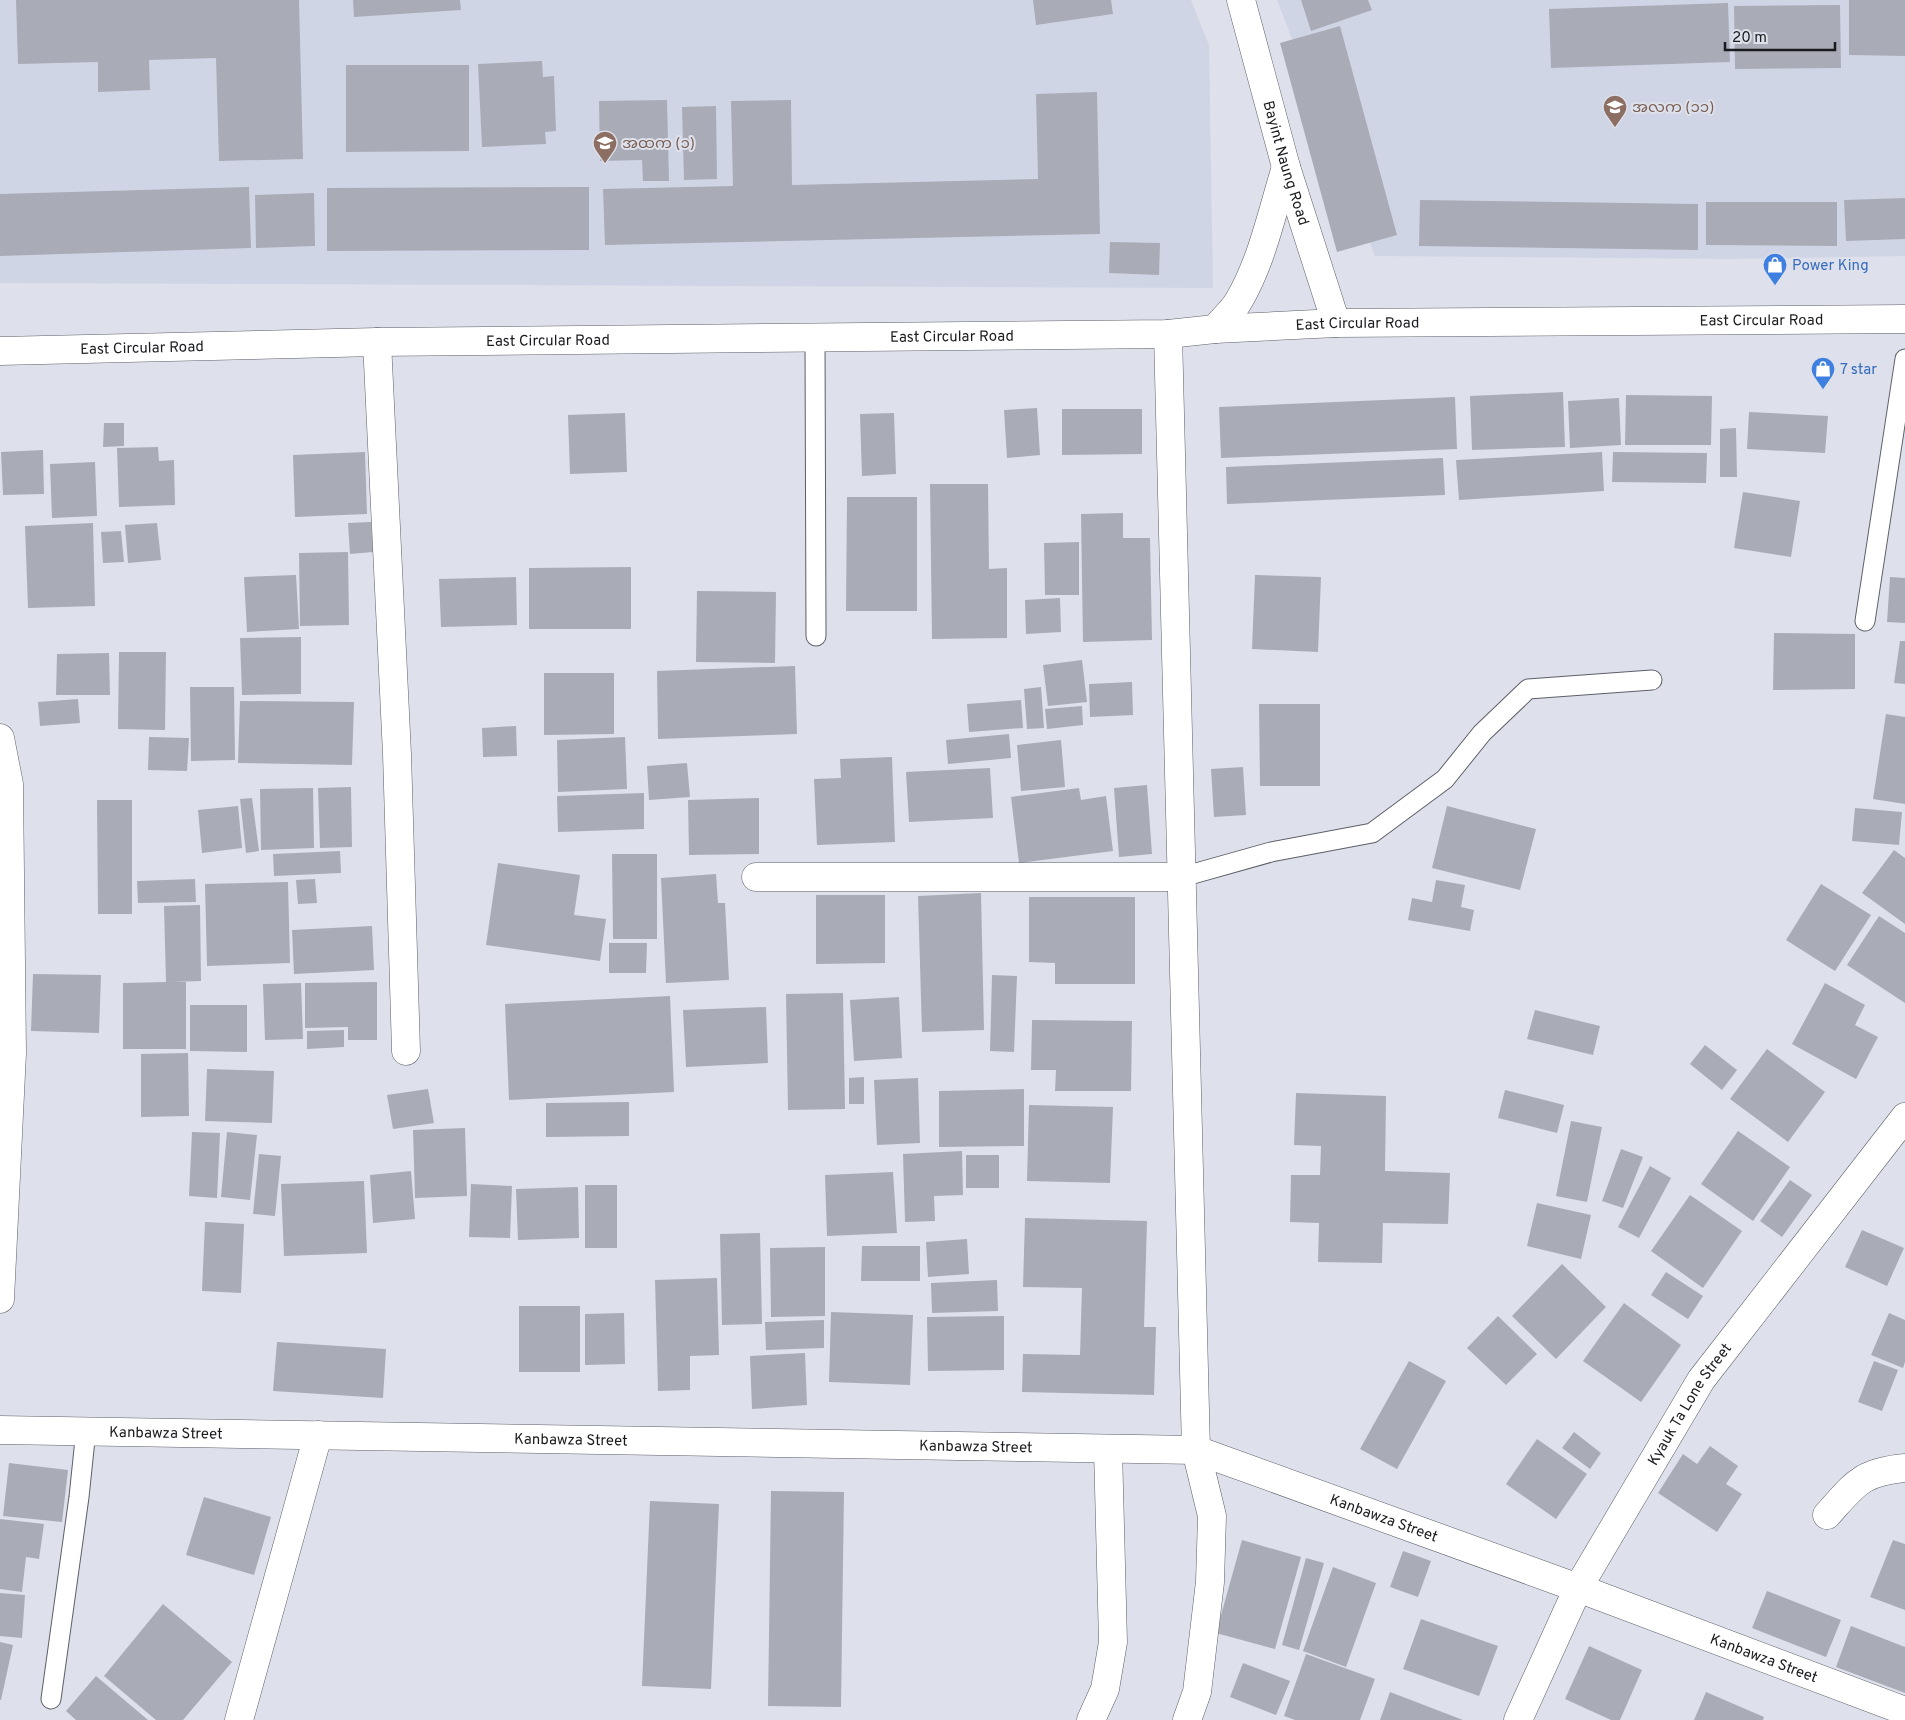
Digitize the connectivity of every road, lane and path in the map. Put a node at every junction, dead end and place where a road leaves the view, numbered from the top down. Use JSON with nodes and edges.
{"nodes":[{"id":1,"x":1241,"y":0,"type":"edge"},
{"id":2,"x":1286,"y":167,"type":"junction"},
{"id":3,"x":1905,"y":320,"type":"edge"},
{"id":4,"x":1336,"y":323,"type":"junction"},
{"id":5,"x":1215,"y":328,"type":"junction"},
{"id":6,"x":1168,"y":334,"type":"junction"},
{"id":7,"x":815,"y":338,"type":"junction"},
{"id":8,"x":377,"y":342,"type":"junction"},
{"id":9,"x":0,"y":351,"type":"edge"},
{"id":10,"x":1905,"y":360,"type":"edge"},
{"id":11,"x":1865,"y":621,"type":"dead end"},
{"id":12,"x":816,"y":636,"type":"dead end"},
{"id":13,"x":1652,"y":680,"type":"dead end"},
{"id":14,"x":0,"y":738,"type":"edge"},
{"id":15,"x":5,"y":785,"type":"edge"},
{"id":16,"x":756,"y":877,"type":"dead end"},
{"id":17,"x":1182,"y":877,"type":"junction"},
{"id":18,"x":6,"y":1051,"type":"edge"},
{"id":19,"x":406,"y":1051,"type":"dead end"},
{"id":20,"x":1905,"y":1117,"type":"edge"},
{"id":21,"x":0,"y":1299,"type":"edge"},
{"id":22,"x":0,"y":1430,"type":"edge"},
{"id":23,"x":86,"y":1430,"type":"junction"},
{"id":24,"x":318,"y":1435,"type":"junction"},
{"id":25,"x":1108,"y":1449,"type":"junction"},
{"id":26,"x":1196,"y":1450,"type":"junction"},
{"id":27,"x":1905,"y":1468,"type":"edge"},
{"id":28,"x":1827,"y":1515,"type":"dead end"},
{"id":29,"x":1578,"y":1588,"type":"junction"},
{"id":30,"x":50,"y":1699,"type":"dead end"},
{"id":31,"x":1905,"y":1711,"type":"edge"},
{"id":32,"x":238,"y":1720,"type":"edge"},
{"id":33,"x":1092,"y":1720,"type":"edge"},
{"id":34,"x":1187,"y":1720,"type":"edge"},
{"id":35,"x":1518,"y":1720,"type":"edge"}],
"edges":[{"from":1,"to":2,"type":"street","name":"Bayint Naung Road"},
{"from":2,"to":4,"type":"street","name":"Bayint Naung Road"},
{"from":2,"to":5,"type":"street"},
{"from":3,"to":4,"type":"street","name":"East Circular Road"},
{"from":4,"to":5,"type":"street","name":"East Circular Road"},
{"from":5,"to":6,"type":"street","name":"East Circular Road"},
{"from":6,"to":7,"type":"street","name":"East Circular Road"},
{"from":6,"to":17,"type":"street"},
{"from":7,"to":8,"type":"street","name":"East Circular Road"},
{"from":7,"to":12,"type":"lane"},
{"from":8,"to":9,"type":"street","name":"East Circular Road"},
{"from":8,"to":19,"type":"street"},
{"from":10,"to":11,"type":"lane"},
{"from":13,"to":17,"type":"lane"},
{"from":14,"to":15,"type":"street"},
{"from":15,"to":18,"type":"street"},
{"from":16,"to":17,"type":"street"},
{"from":17,"to":26,"type":"street"},
{"from":18,"to":21,"type":"street"},
{"from":20,"to":29,"type":"street","name":"Kyauk Ta Lone Street"},
{"from":22,"to":23,"type":"street","name":"Kanbawza Street"},
{"from":23,"to":24,"type":"street","name":"Kanbawza Street"},
{"from":23,"to":30,"type":"lane"},
{"from":24,"to":25,"type":"street","name":"Kanbawza Street"},
{"from":24,"to":32,"type":"street"},
{"from":25,"to":26,"type":"street","name":"Kanbawza Street"},
{"from":25,"to":33,"type":"street"},
{"from":26,"to":29,"type":"street","name":"Kanbawza Street"},
{"from":26,"to":34,"type":"street"},
{"from":27,"to":28,"type":"street"},
{"from":29,"to":31,"type":"street","name":"Kanbawza Street"},
{"from":29,"to":35,"type":"street","name":"Kyauk Ta Lone Street"}]}
